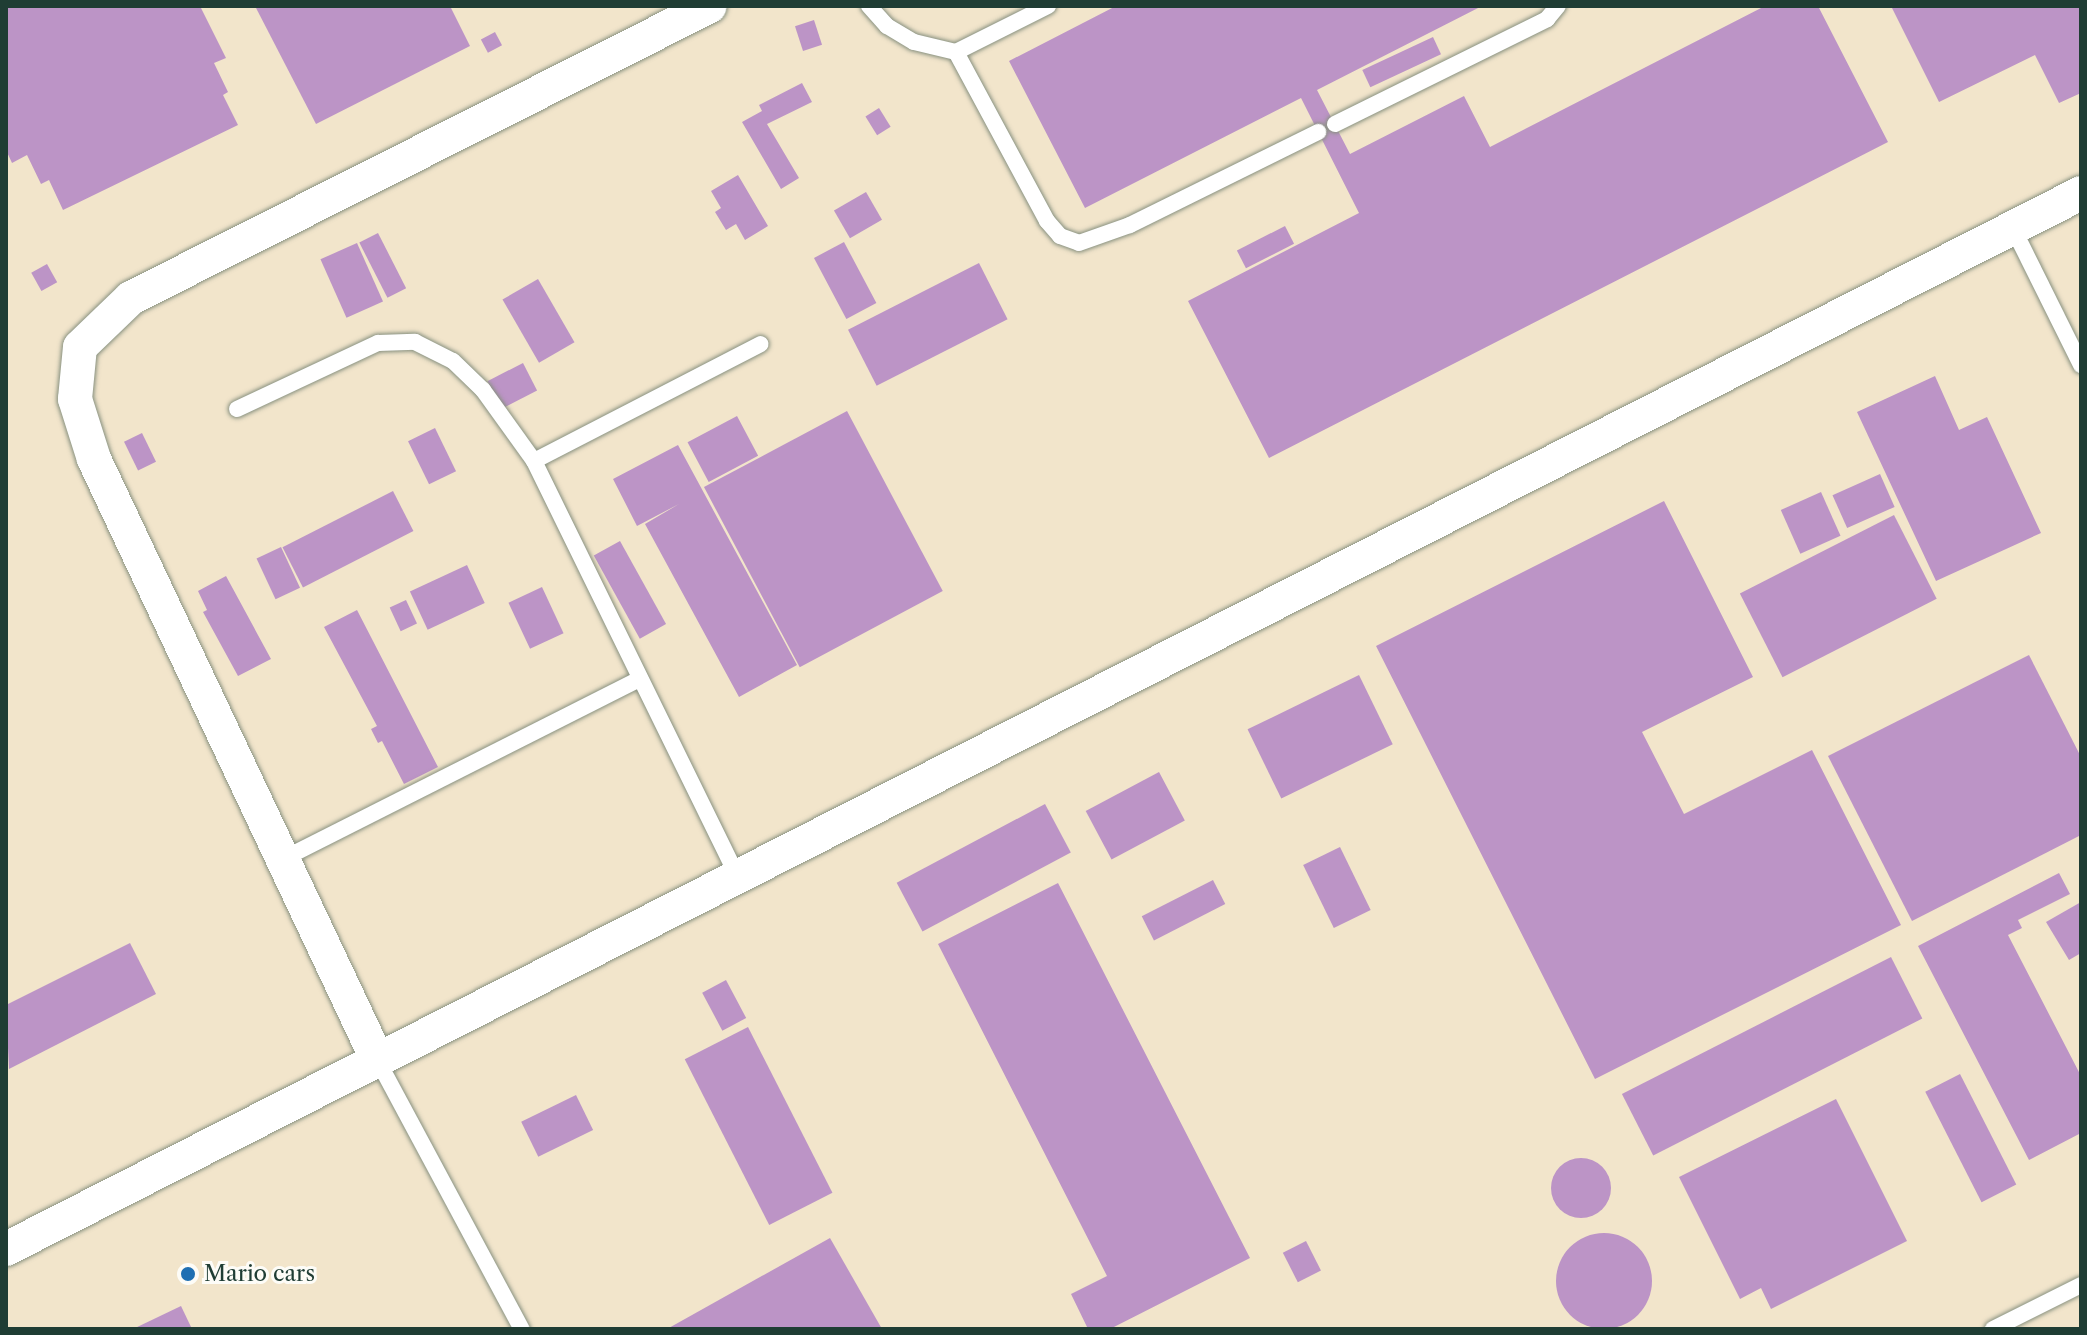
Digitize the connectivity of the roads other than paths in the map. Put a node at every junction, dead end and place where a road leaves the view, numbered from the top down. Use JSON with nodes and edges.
{"nodes":[{"id":1,"x":710,"y":6,"type":"edge"},
{"id":2,"x":869,"y":6,"type":"edge"},
{"id":3,"x":1048,"y":6,"type":"edge"},
{"id":4,"x":1558,"y":6,"type":"edge"},
{"id":5,"x":956,"y":52,"type":"junction"},
{"id":6,"x":1335,"y":124,"type":"dead end"},
{"id":7,"x":1318,"y":132,"type":"dead end"},
{"id":8,"x":2081,"y":193,"type":"edge"},
{"id":9,"x":2013,"y":228,"type":"junction"},
{"id":10,"x":761,"y":344,"type":"dead end"},
{"id":11,"x":2081,"y":365,"type":"edge"},
{"id":12,"x":237,"y":409,"type":"dead end"},
{"id":13,"x":534,"y":461,"type":"junction"},
{"id":14,"x":640,"y":679,"type":"junction"},
{"id":15,"x":283,"y":859,"type":"junction"},
{"id":16,"x":738,"y":878,"type":"junction"},
{"id":17,"x":378,"y":1061,"type":"junction"},
{"id":18,"x":6,"y":1249,"type":"edge"},
{"id":19,"x":2081,"y":1285,"type":"edge"},
{"id":20,"x":522,"y":1329,"type":"edge"},
{"id":21,"x":1993,"y":1329,"type":"edge"}],
"edges":[{"from":1,"to":15,"type":"street"},
{"from":2,"to":5,"type":"lane"},
{"from":3,"to":5,"type":"lane"},
{"from":4,"to":6,"type":"lane"},
{"from":5,"to":7,"type":"lane"},
{"from":8,"to":9,"type":"street"},
{"from":9,"to":11,"type":"lane"},
{"from":9,"to":16,"type":"street"},
{"from":10,"to":13,"type":"lane"},
{"from":12,"to":13,"type":"lane"},
{"from":13,"to":14,"type":"lane"},
{"from":14,"to":15,"type":"lane"},
{"from":14,"to":16,"type":"lane"},
{"from":15,"to":17,"type":"street"},
{"from":16,"to":17,"type":"street"},
{"from":17,"to":18,"type":"street"},
{"from":17,"to":20,"type":"lane"},
{"from":19,"to":21,"type":"lane"}]}
